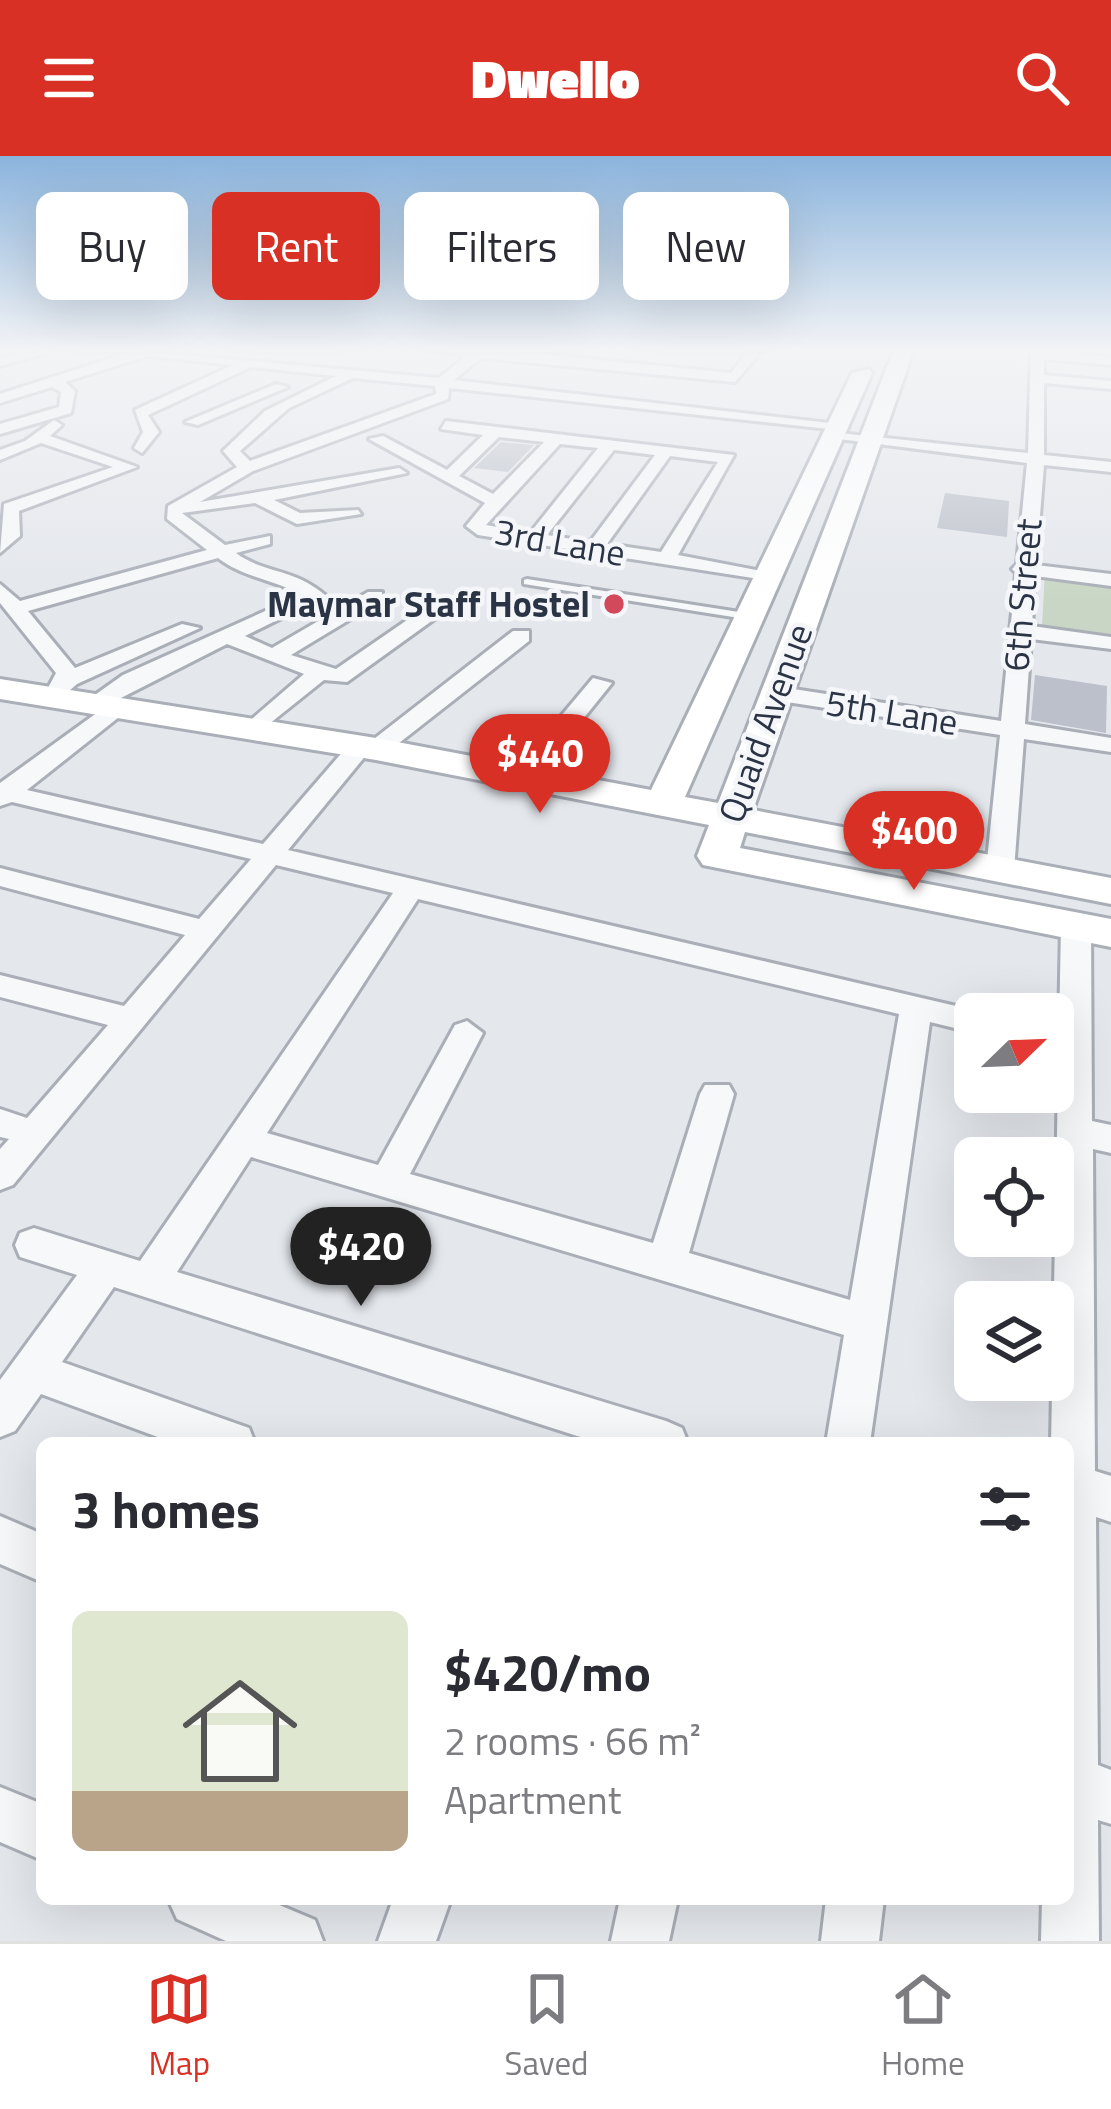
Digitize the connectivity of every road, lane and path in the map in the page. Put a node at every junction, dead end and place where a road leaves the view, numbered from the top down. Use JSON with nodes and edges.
{"nodes":[{"id":1,"x":46,"y":432,"type":"edge"},
{"id":2,"x":151,"y":432,"type":"edge"},
{"id":3,"x":248,"y":432,"type":"edge"},
{"id":4,"x":336,"y":432,"type":"edge"},
{"id":5,"x":495,"y":432,"type":"edge"},
{"id":6,"x":507,"y":432,"type":"edge"},
{"id":7,"x":687,"y":432,"type":"edge"},
{"id":8,"x":834,"y":432,"type":"edge"},
{"id":9,"x":839,"y":432,"type":"edge"},
{"id":10,"x":872,"y":432,"type":"edge"},
{"id":11,"x":1036,"y":432,"type":"edge"},
{"id":12,"x":608,"y":433,"type":"junction"},
{"id":13,"x":41,"y":438,"type":"junction"},
{"id":14,"x":557,"y":438,"type":"junction"},
{"id":15,"x":868,"y":442,"type":"junction"},
{"id":16,"x":438,"y":445,"type":"dead end"},
{"id":17,"x":142,"y":448,"type":"dead end"},
{"id":18,"x":457,"y":448,"type":"dead end"},
{"id":19,"x":477,"y":450,"type":"junction"},
{"id":20,"x":666,"y":451,"type":"junction"},
{"id":21,"x":8,"y":452,"type":"edge"},
{"id":22,"x":1036,"y":459,"type":"junction"},
{"id":23,"x":1111,"y":467,"type":"edge"},
{"id":24,"x":247,"y":468,"type":"junction"},
{"id":25,"x":399,"y":473,"type":"dead end"},
{"id":26,"x":447,"y":479,"type":"junction"},
{"id":27,"x":55,"y":496,"type":"junction"},
{"id":28,"x":260,"y":499,"type":"junction"},
{"id":29,"x":495,"y":502,"type":"junction"},
{"id":30,"x":172,"y":512,"type":"junction"},
{"id":31,"x":352,"y":514,"type":"dead end"},
{"id":32,"x":534,"y":539,"type":"junction"},
{"id":33,"x":263,"y":540,"type":"dead end"},
{"id":34,"x":0,"y":547,"type":"edge"},
{"id":35,"x":594,"y":549,"type":"junction"},
{"id":36,"x":222,"y":551,"type":"junction"},
{"id":37,"x":666,"y":559,"type":"junction"},
{"id":38,"x":1022,"y":569,"type":"junction"},
{"id":39,"x":772,"y":575,"type":"junction"},
{"id":40,"x":1111,"y":580,"type":"edge"},
{"id":41,"x":527,"y":582,"type":"dead end"},
{"id":42,"x":0,"y":590,"type":"edge"},
{"id":43,"x":376,"y":596,"type":"dead end"},
{"id":44,"x":18,"y":608,"type":"junction"},
{"id":45,"x":433,"y":611,"type":"dead end"},
{"id":46,"x":752,"y":617,"type":"junction"},
{"id":47,"x":189,"y":628,"type":"dead end"},
{"id":48,"x":1018,"y":631,"type":"junction"},
{"id":49,"x":521,"y":636,"type":"dead end"},
{"id":50,"x":229,"y":637,"type":"junction"},
{"id":51,"x":1111,"y":644,"type":"edge"},
{"id":52,"x":273,"y":658,"type":"junction"},
{"id":53,"x":317,"y":674,"type":"junction"},
{"id":54,"x":601,"y":682,"type":"dead end"},
{"id":55,"x":0,"y":688,"type":"edge"},
{"id":56,"x":62,"y":688,"type":"junction"},
{"id":57,"x":775,"y":693,"type":"junction"},
{"id":58,"x":109,"y":704,"type":"junction"},
{"id":59,"x":254,"y":729,"type":"junction"},
{"id":60,"x":1010,"y":730,"type":"junction"},
{"id":61,"x":1111,"y":745,"type":"edge"},
{"id":62,"x":369,"y":747,"type":"junction"},
{"id":63,"x":524,"y":776,"type":"junction"},
{"id":64,"x":2,"y":794,"type":"edge"},
{"id":65,"x":663,"y":804,"type":"junction"},
{"id":66,"x":724,"y":838,"type":"junction"},
{"id":67,"x":265,"y":857,"type":"junction"},
{"id":68,"x":1000,"y":870,"type":"junction"},
{"id":69,"x":0,"y":877,"type":"edge"},
{"id":70,"x":409,"y":890,"type":"junction"},
{"id":71,"x":1111,"y":891,"type":"edge"},
{"id":72,"x":204,"y":930,"type":"junction"},
{"id":73,"x":1093,"y":930,"type":"edge"},
{"id":74,"x":0,"y":986,"type":"edge"},
{"id":75,"x":1074,"y":1001,"type":"edge"},
{"id":76,"x":916,"y":1010,"type":"junction"},
{"id":77,"x":954,"y":1018,"type":"edge"},
{"id":78,"x":130,"y":1019,"type":"junction"},
{"id":79,"x":466,"y":1033,"type":"dead end"},
{"id":80,"x":1074,"y":1073,"type":"edge"},
{"id":81,"x":717,"y":1094,"type":"dead end"},
{"id":82,"x":0,"y":1123,"type":"edge"},
{"id":83,"x":35,"y":1134,"type":"junction"},
{"id":84,"x":1092,"y":1135,"type":"edge"},
{"id":85,"x":242,"y":1140,"type":"junction"},
{"id":86,"x":0,"y":1175,"type":"edge"},
{"id":87,"x":387,"y":1183,"type":"junction"},
{"id":88,"x":34,"y":1245,"type":"dead end"},
{"id":89,"x":666,"y":1264,"type":"junction"},
{"id":90,"x":105,"y":1268,"type":"junction"},
{"id":91,"x":147,"y":1284,"type":"junction"},
{"id":92,"x":867,"y":1323,"type":"junction"},
{"id":93,"x":32,"y":1371,"type":"junction"},
{"id":94,"x":0,"y":1416,"type":"edge"},
{"id":95,"x":585,"y":1431,"type":"edge"},
{"id":96,"x":216,"y":1437,"type":"edge"},
{"id":97,"x":626,"y":1437,"type":"edge"},
{"id":98,"x":849,"y":1437,"type":"edge"},
{"id":99,"x":1092,"y":1493,"type":"edge"},
{"id":100,"x":0,"y":1540,"type":"edge"},
{"id":101,"x":1074,"y":1551,"type":"edge"},
{"id":102,"x":36,"y":1555,"type":"edge"},
{"id":103,"x":1074,"y":1644,"type":"edge"},
{"id":104,"x":1080,"y":1765,"type":"edge"},
{"id":105,"x":0,"y":1814,"type":"edge"},
{"id":106,"x":36,"y":1829,"type":"edge"},
{"id":107,"x":1074,"y":1871,"type":"edge"},
{"id":108,"x":211,"y":1905,"type":"edge"},
{"id":109,"x":420,"y":1905,"type":"edge"},
{"id":110,"x":648,"y":1905,"type":"edge"},
{"id":111,"x":854,"y":1905,"type":"edge"},
{"id":112,"x":1072,"y":1905,"type":"edge"},
{"id":113,"x":294,"y":1941,"type":"edge"},
{"id":114,"x":407,"y":1941,"type":"edge"},
{"id":115,"x":640,"y":1941,"type":"edge"},
{"id":116,"x":850,"y":1941,"type":"edge"},
{"id":117,"x":1070,"y":1941,"type":"edge"}],
"edges":[{"from":1,"to":13,"type":"street"},
{"from":2,"to":17,"type":"street"},
{"from":3,"to":24,"type":"street"},
{"from":4,"to":24,"type":"street"},
{"from":5,"to":19,"type":"street"},
{"from":6,"to":14,"type":"street"},
{"from":7,"to":12,"type":"street"},
{"from":8,"to":39,"type":"main road","name":"Quaid Avenue"},
{"from":9,"to":15,"type":"street"},
{"from":10,"to":15,"type":"main road","name":"Quaid Avenue"},
{"from":11,"to":22,"type":"street","name":"6th Street"},
{"from":12,"to":14,"type":"street"},
{"from":12,"to":20,"type":"street"},
{"from":12,"to":32,"type":"street"},
{"from":13,"to":21,"type":"street"},
{"from":13,"to":27,"type":"street"},
{"from":14,"to":29,"type":"street"},
{"from":15,"to":22,"type":"street"},
{"from":15,"to":57,"type":"main road","name":"Quaid Avenue"},
{"from":16,"to":26,"type":"street","name":"3rd Lane"},
{"from":18,"to":19,"type":"street"},
{"from":19,"to":26,"type":"street"},
{"from":20,"to":35,"type":"street"},
{"from":20,"to":37,"type":"street"},
{"from":21,"to":27,"type":"street"},
{"from":22,"to":23,"type":"street"},
{"from":22,"to":38,"type":"street","name":"6th Street"},
{"from":24,"to":30,"type":"street"},
{"from":25,"to":28,"type":"street"},
{"from":26,"to":29,"type":"street","name":"3rd Lane"},
{"from":27,"to":34,"type":"street"},
{"from":28,"to":30,"type":"street"},
{"from":28,"to":31,"type":"street"},
{"from":29,"to":32,"type":"street","name":"3rd Lane"},
{"from":30,"to":36,"type":"street"},
{"from":32,"to":35,"type":"street","name":"3rd Lane"},
{"from":33,"to":36,"type":"street"},
{"from":35,"to":37,"type":"street","name":"3rd Lane"},
{"from":36,"to":44,"type":"street"},
{"from":36,"to":50,"type":"street"},
{"from":37,"to":39,"type":"street","name":"3rd Lane"},
{"from":38,"to":40,"type":"street"},
{"from":38,"to":48,"type":"street","name":"6th Street"},
{"from":39,"to":46,"type":"main road","name":"Quaid Avenue"},
{"from":41,"to":46,"type":"lane"},
{"from":42,"to":44,"type":"street"},
{"from":43,"to":52,"type":"street"},
{"from":44,"to":56,"type":"street"},
{"from":45,"to":53,"type":"street"},
{"from":46,"to":65,"type":"main road","name":"Quaid Avenue"},
{"from":47,"to":56,"type":"street"},
{"from":48,"to":51,"type":"street"},
{"from":48,"to":60,"type":"street","name":"6th Street"},
{"from":49,"to":62,"type":"street"},
{"from":50,"to":52,"type":"street"},
{"from":50,"to":58,"type":"street"},
{"from":52,"to":53,"type":"street"},
{"from":53,"to":59,"type":"street"},
{"from":54,"to":63,"type":"street"},
{"from":55,"to":56,"type":"main road"},
{"from":56,"to":58,"type":"main road"},
{"from":57,"to":60,"type":"street","name":"5th Lane"},
{"from":57,"to":66,"type":"main road","name":"Quaid Avenue"},
{"from":58,"to":59,"type":"main road"},
{"from":58,"to":64,"type":"street"},
{"from":59,"to":62,"type":"main road"},
{"from":60,"to":61,"type":"street"},
{"from":60,"to":68,"type":"street","name":"6th Street"},
{"from":62,"to":63,"type":"main road"},
{"from":62,"to":67,"type":"street"},
{"from":63,"to":65,"type":"main road"},
{"from":64,"to":67,"type":"street"},
{"from":65,"to":66,"type":"main road"},
{"from":66,"to":68,"type":"main road"},
{"from":66,"to":73,"type":"main road","name":"Quaid Avenue"},
{"from":67,"to":70,"type":"street"},
{"from":67,"to":72,"type":"street"},
{"from":68,"to":71,"type":"main road"},
{"from":69,"to":72,"type":"street"},
{"from":70,"to":76,"type":"street"},
{"from":70,"to":85,"type":"street"},
{"from":72,"to":78,"type":"street"},
{"from":73,"to":75,"type":"street"},
{"from":74,"to":78,"type":"street"},
{"from":76,"to":77,"type":"street"},
{"from":76,"to":92,"type":"street"},
{"from":78,"to":83,"type":"street"},
{"from":79,"to":87,"type":"street"},
{"from":80,"to":84,"type":"street"},
{"from":81,"to":89,"type":"street"},
{"from":82,"to":83,"type":"street"},
{"from":83,"to":86,"type":"street"},
{"from":84,"to":99,"type":"street"},
{"from":85,"to":87,"type":"street"},
{"from":85,"to":91,"type":"street"},
{"from":87,"to":89,"type":"street"},
{"from":88,"to":90,"type":"street"},
{"from":89,"to":92,"type":"street"},
{"from":90,"to":91,"type":"street"},
{"from":90,"to":93,"type":"street"},
{"from":91,"to":95,"type":"street"},
{"from":92,"to":98,"type":"street"},
{"from":93,"to":94,"type":"street"},
{"from":93,"to":96,"type":"street"},
{"from":95,"to":97,"type":"street"},
{"from":99,"to":101,"type":"street"},
{"from":100,"to":102,"type":"street"},
{"from":103,"to":104,"type":"street"},
{"from":104,"to":107,"type":"street"},
{"from":105,"to":106,"type":"street"},
{"from":108,"to":113,"type":"street"},
{"from":109,"to":114,"type":"street"},
{"from":110,"to":115,"type":"street"},
{"from":111,"to":116,"type":"street"},
{"from":112,"to":117,"type":"street"}]}
